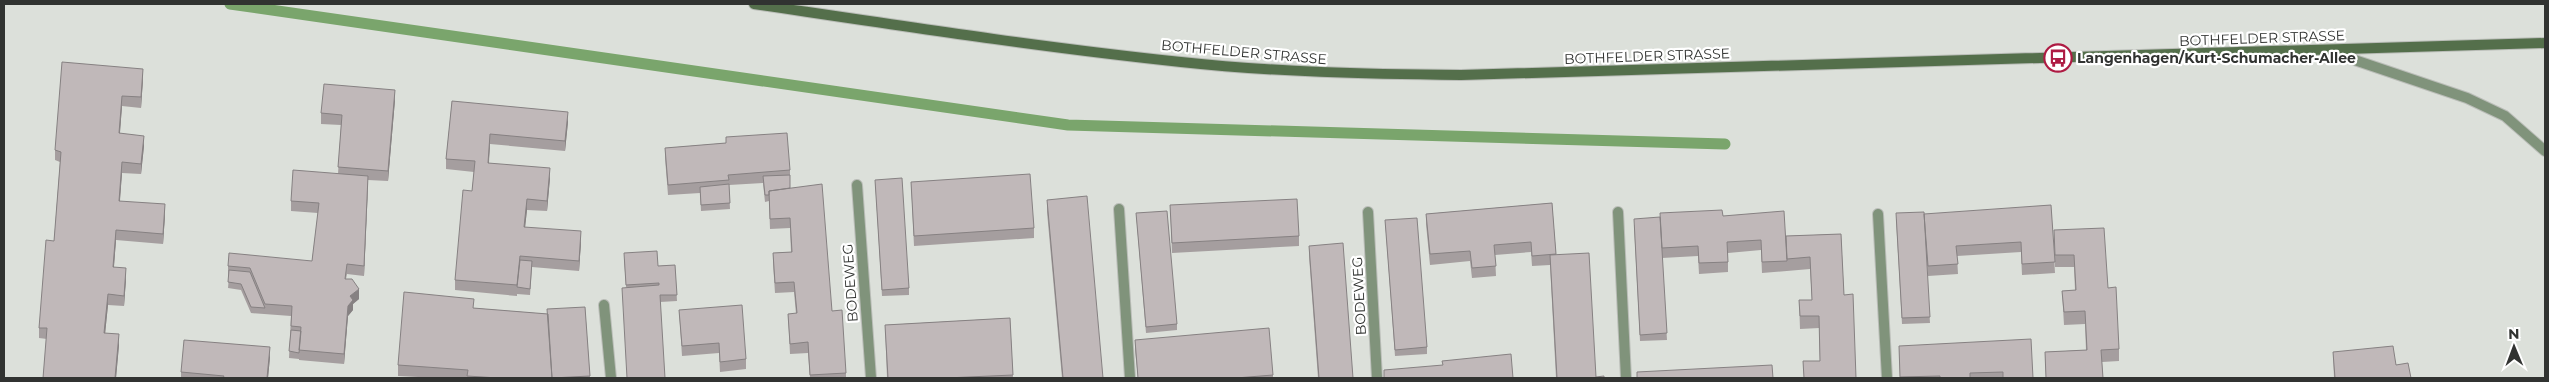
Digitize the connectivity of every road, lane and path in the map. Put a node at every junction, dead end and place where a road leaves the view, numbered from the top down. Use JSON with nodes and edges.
{"nodes":[{"id":1,"x":754,"y":4,"type":"edge"},
{"id":2,"x":2545,"y":43,"type":"edge"},
{"id":3,"x":2324,"y":50,"type":"junction"},
{"id":4,"x":2545,"y":150,"type":"edge"},
{"id":5,"x":857,"y":185,"type":"dead end"},
{"id":6,"x":1118,"y":209,"type":"dead end"},
{"id":7,"x":1368,"y":212,"type":"dead end"},
{"id":8,"x":1618,"y":212,"type":"dead end"},
{"id":9,"x":1878,"y":214,"type":"dead end"},
{"id":10,"x":604,"y":305,"type":"dead end"},
{"id":11,"x":611,"y":378,"type":"edge"},
{"id":12,"x":871,"y":378,"type":"edge"},
{"id":13,"x":1130,"y":378,"type":"edge"},
{"id":14,"x":1378,"y":378,"type":"edge"},
{"id":15,"x":1626,"y":378,"type":"edge"},
{"id":16,"x":1887,"y":378,"type":"edge"}],
"edges":[{"from":1,"to":3,"type":"main road","name":"BOTHFELDER STRASSE"},
{"from":2,"to":3,"type":"main road","name":"BOTHFELDER STRASSE"},
{"from":3,"to":4,"type":"street"},
{"from":5,"to":12,"type":"street","name":"BODEWEG"},
{"from":6,"to":13,"type":"street"},
{"from":7,"to":14,"type":"street","name":"BODEWEG"},
{"from":8,"to":15,"type":"street"},
{"from":9,"to":16,"type":"street"},
{"from":10,"to":11,"type":"street"}]}
